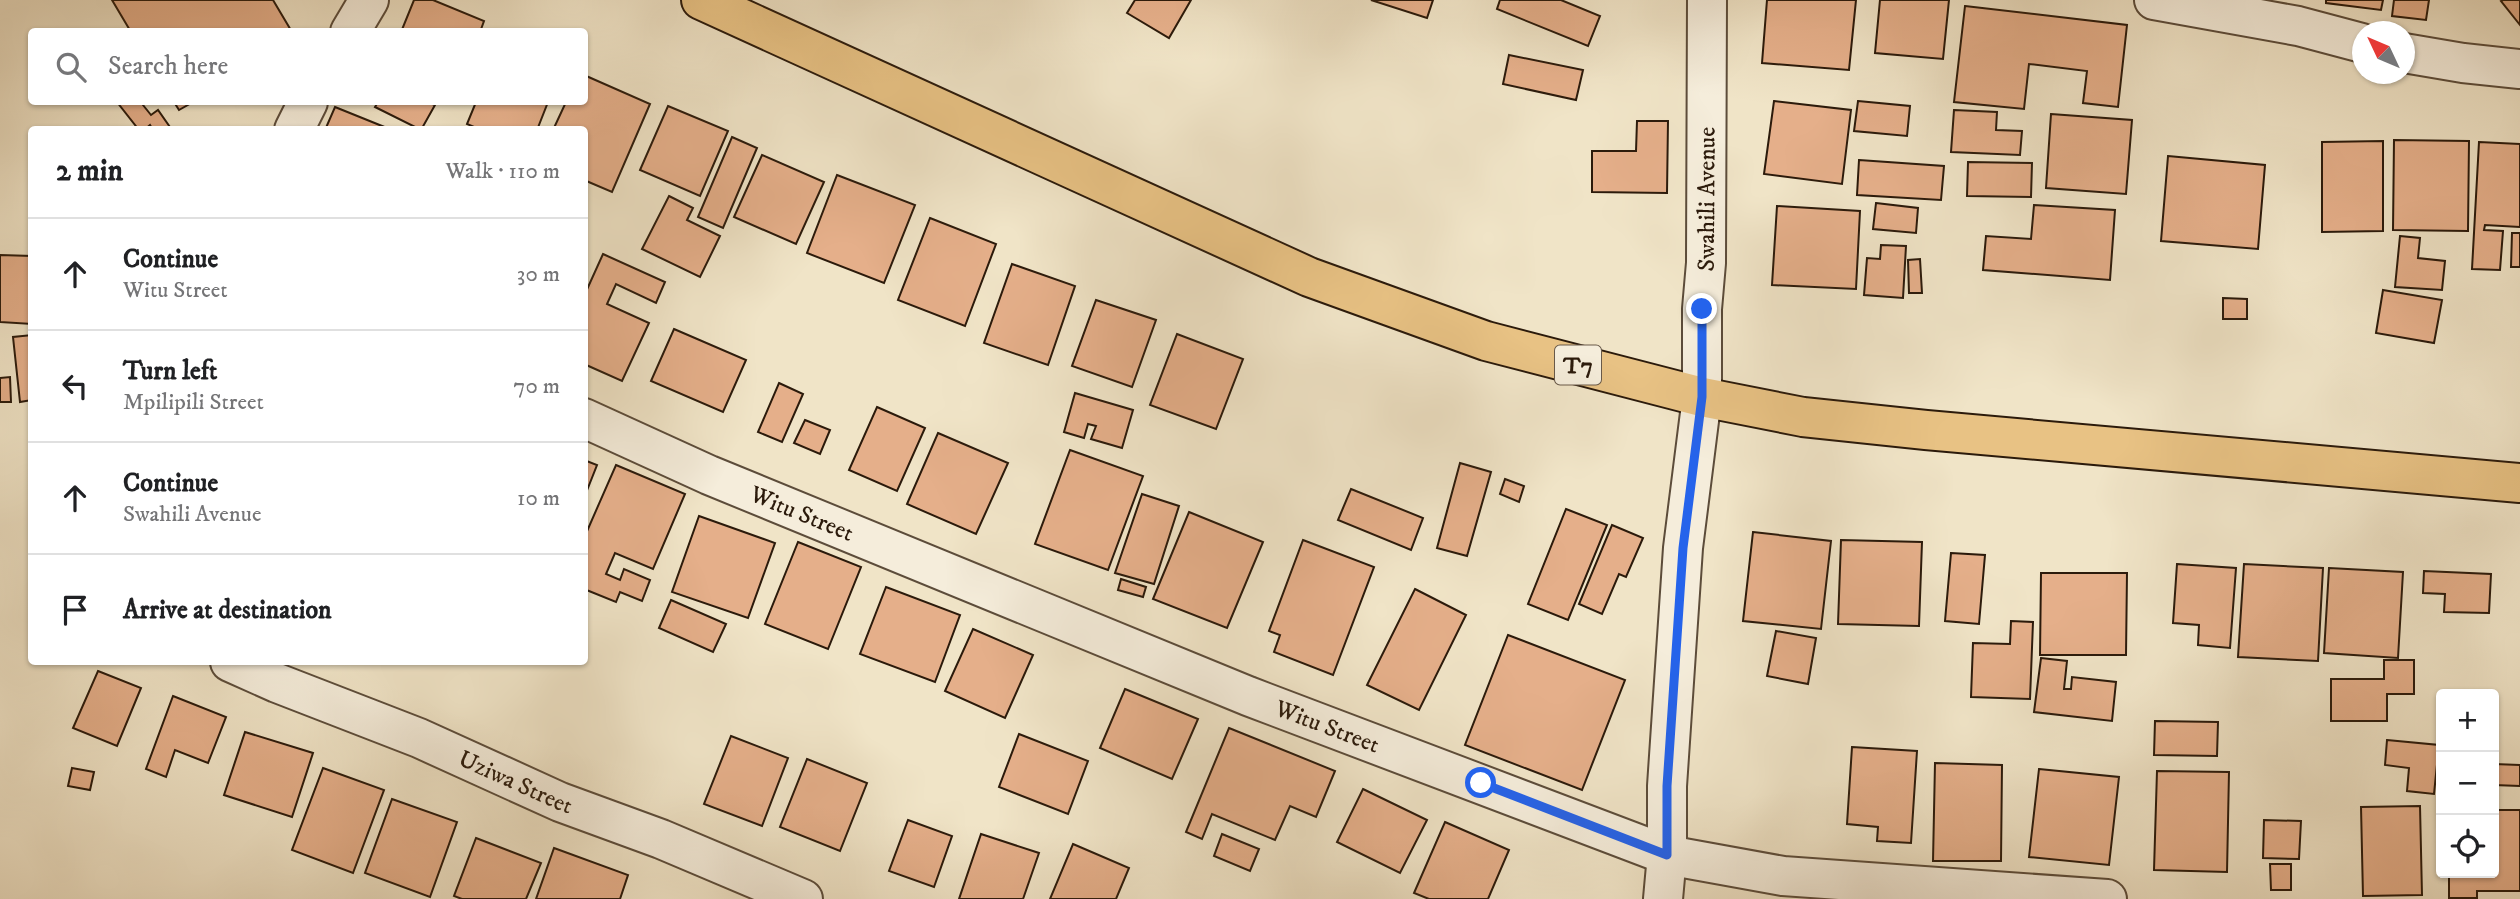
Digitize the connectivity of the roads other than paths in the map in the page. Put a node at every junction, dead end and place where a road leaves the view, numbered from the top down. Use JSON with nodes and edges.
{"nodes":[{"id":1,"x":369,"y":0,"type":"edge"},
{"id":2,"x":701,"y":0,"type":"edge"},
{"id":3,"x":1707,"y":0,"type":"edge"},
{"id":4,"x":2154,"y":0,"type":"edge"},
{"id":5,"x":352,"y":28,"type":"edge"},
{"id":6,"x":2352,"y":40,"type":"edge"},
{"id":7,"x":2415,"y":54,"type":"edge"},
{"id":8,"x":2520,"y":69,"type":"edge"},
{"id":9,"x":306,"y":105,"type":"edge"},
{"id":10,"x":296,"y":126,"type":"edge"},
{"id":11,"x":1702,"y":397,"type":"junction"},
{"id":12,"x":588,"y":420,"type":"edge"},
{"id":13,"x":2520,"y":483,"type":"edge"},
{"id":14,"x":237,"y":665,"type":"edge"},
{"id":15,"x":1667,"y":855,"type":"junction"},
{"id":16,"x":803,"y":899,"type":"edge"},
{"id":17,"x":1663,"y":899,"type":"edge"},
{"id":18,"x":2107,"y":899,"type":"edge"}],
"edges":[{"from":1,"to":5,"type":"street"},
{"from":2,"to":11,"type":"highway","number":"T7"},
{"from":3,"to":11,"type":"street","name":"Swahili Avenue"},
{"from":4,"to":6,"type":"street"},
{"from":7,"to":8,"type":"street"},
{"from":9,"to":10,"type":"street"},
{"from":11,"to":13,"type":"highway","number":"T7"},
{"from":11,"to":15,"type":"street","name":"Swahili Avenue"},
{"from":12,"to":15,"type":"street","name":"Witu Street"},
{"from":14,"to":16,"type":"street","name":"Uziwa Street"},
{"from":15,"to":17,"type":"street","name":"Swahili Avenue"},
{"from":15,"to":18,"type":"street","name":"Witu Street"}]}
